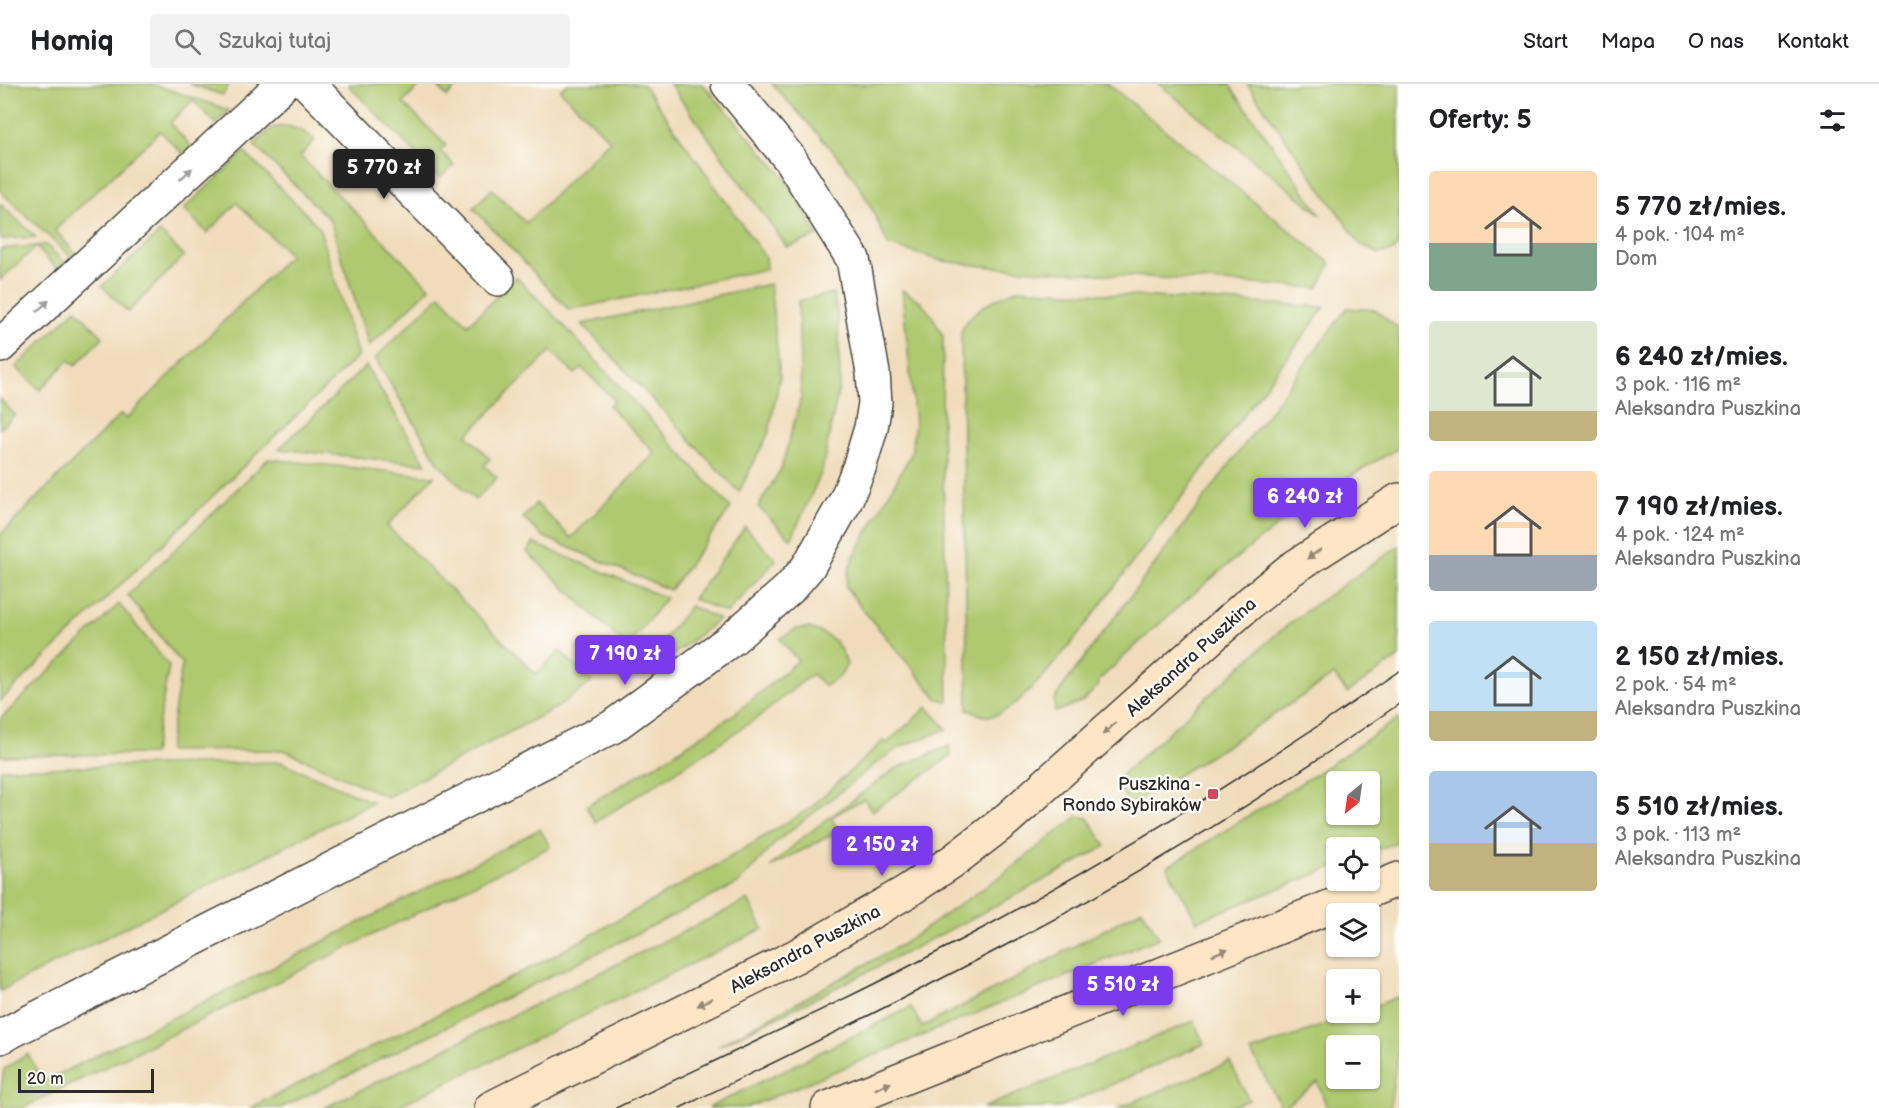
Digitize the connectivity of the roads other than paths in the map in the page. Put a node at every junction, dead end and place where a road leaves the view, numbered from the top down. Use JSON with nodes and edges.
{"nodes":[{"id":1,"x":283,"y":84,"type":"edge"},
{"id":2,"x":308,"y":84,"type":"edge"},
{"id":3,"x":728,"y":84,"type":"edge"},
{"id":4,"x":498,"y":279,"type":"dead end"},
{"id":5,"x":0,"y":346,"type":"edge"},
{"id":6,"x":1399,"y":500,"type":"edge"},
{"id":7,"x":1399,"y":879,"type":"edge"},
{"id":8,"x":0,"y":1037,"type":"edge"},
{"id":9,"x":491,"y":1108,"type":"edge"},
{"id":10,"x":828,"y":1108,"type":"edge"}],
"edges":[{"from":5,"to":1,"type":"street","one_way":true},
{"from":2,"to":4,"type":"street"},
{"from":3,"to":8,"type":"street"},
{"from":6,"to":9,"type":"main road","name":"Aleksandra Puszkina","one_way":true},
{"from":10,"to":7,"type":"main road","one_way":true}]}
